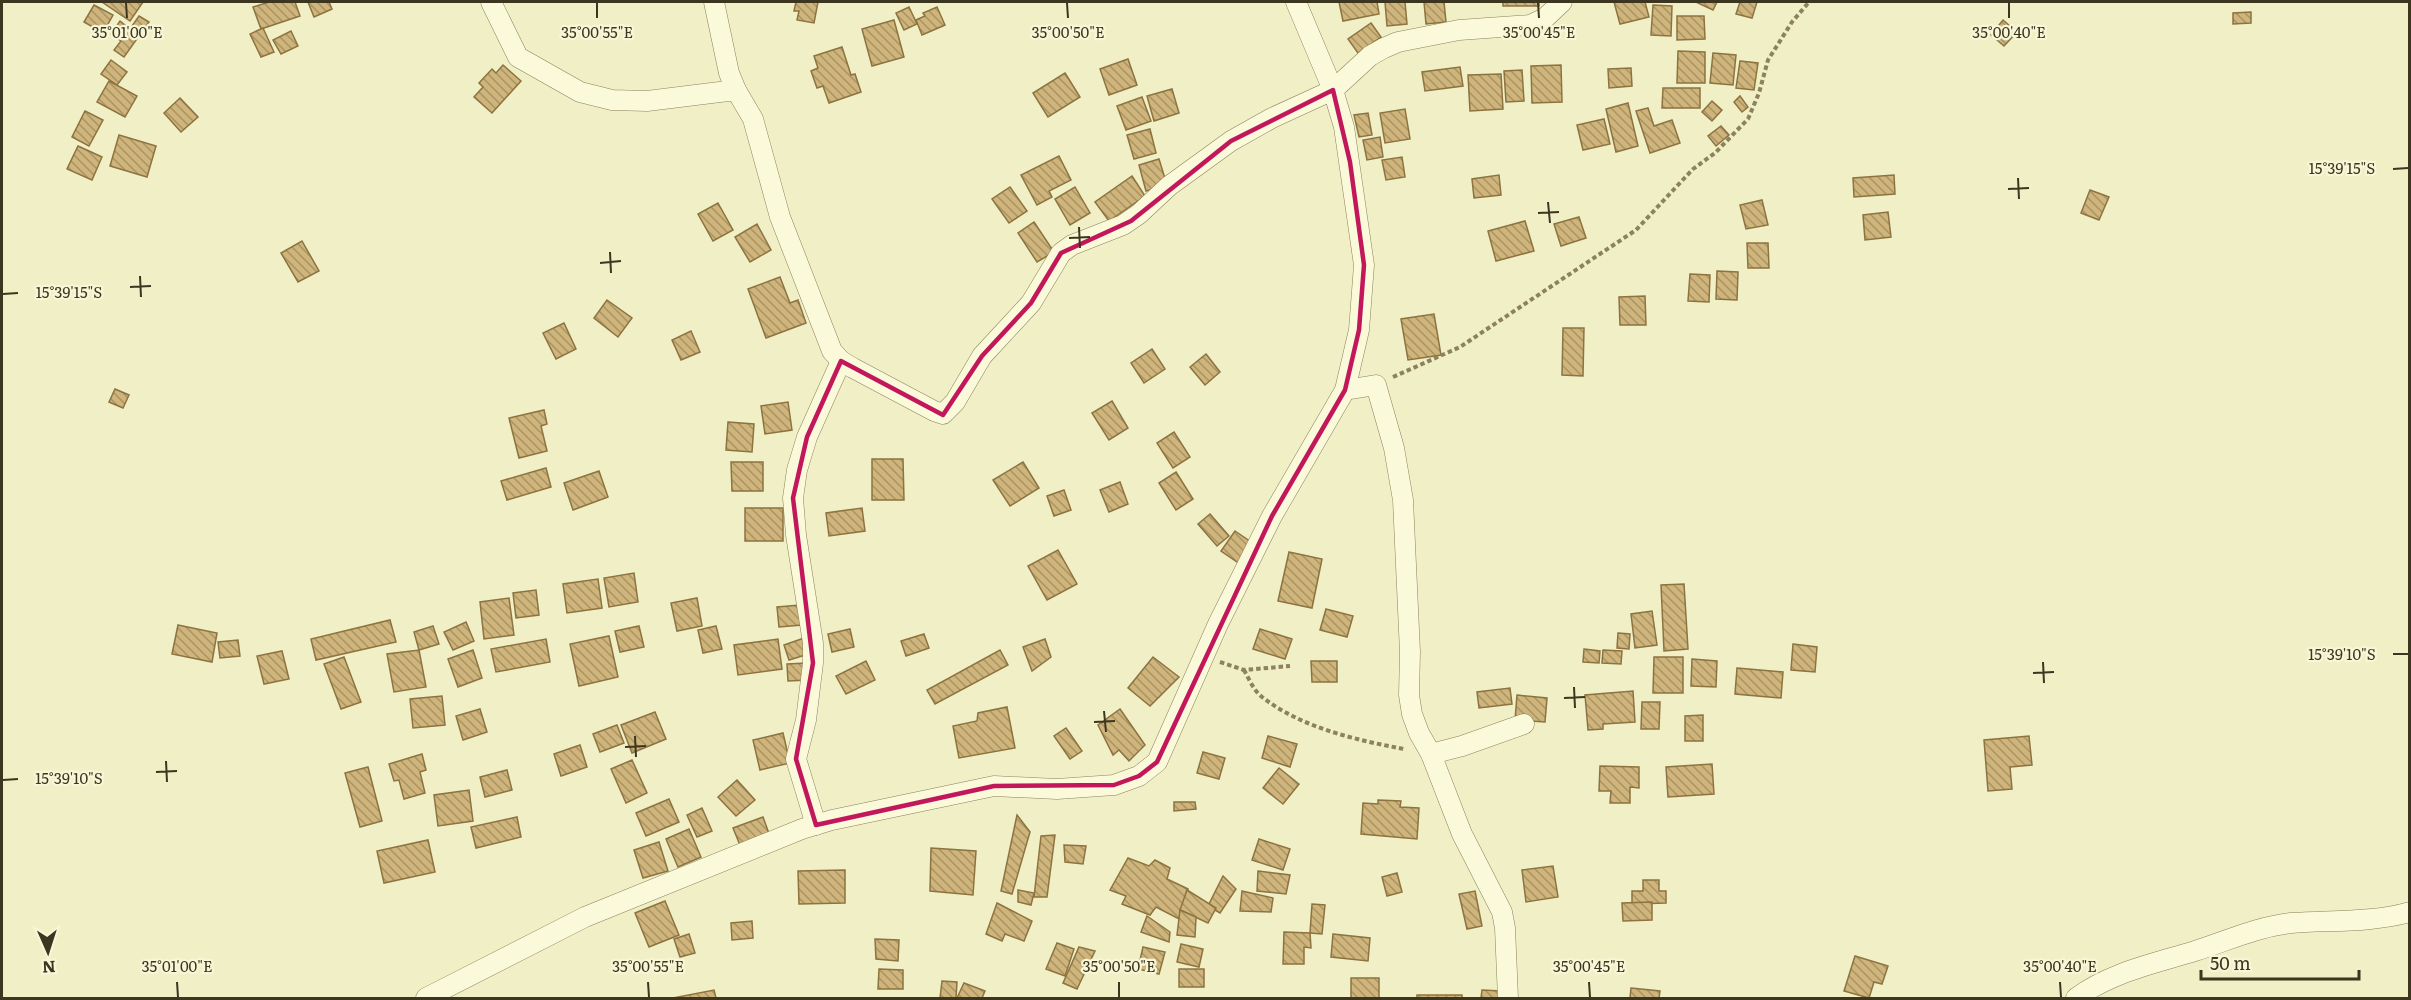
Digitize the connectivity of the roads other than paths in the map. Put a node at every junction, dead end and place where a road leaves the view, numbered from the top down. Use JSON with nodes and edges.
{"nodes":[{"id":1,"x":491,"y":2,"type":"edge"},
{"id":2,"x":714,"y":2,"type":"edge"},
{"id":3,"x":1296,"y":2,"type":"edge"},
{"id":4,"x":1562,"y":2,"type":"edge"},
{"id":5,"x":736,"y":90,"type":"junction"},
{"id":6,"x":1334,"y":90,"type":"junction"},
{"id":7,"x":841,"y":361,"type":"junction"},
{"id":8,"x":1345,"y":390,"type":"junction"},
{"id":9,"x":1524,"y":724,"type":"dead end"},
{"id":10,"x":1431,"y":754,"type":"junction"},
{"id":11,"x":816,"y":825,"type":"junction"},
{"id":12,"x":2409,"y":912,"type":"edge"},
{"id":13,"x":426,"y":999,"type":"edge"},
{"id":14,"x":1508,"y":999,"type":"edge"},
{"id":15,"x":2076,"y":999,"type":"edge"}],
"edges":[{"from":1,"to":5,"type":"street"},
{"from":2,"to":5,"type":"street"},
{"from":3,"to":6,"type":"street"},
{"from":4,"to":6,"type":"street"},
{"from":5,"to":7,"type":"street"},
{"from":6,"to":7,"type":"street"},
{"from":6,"to":8,"type":"street"},
{"from":7,"to":11,"type":"street"},
{"from":8,"to":10,"type":"street"},
{"from":8,"to":11,"type":"street"},
{"from":9,"to":10,"type":"street"},
{"from":10,"to":14,"type":"street"},
{"from":11,"to":13,"type":"street"},
{"from":12,"to":15,"type":"street"}]}
